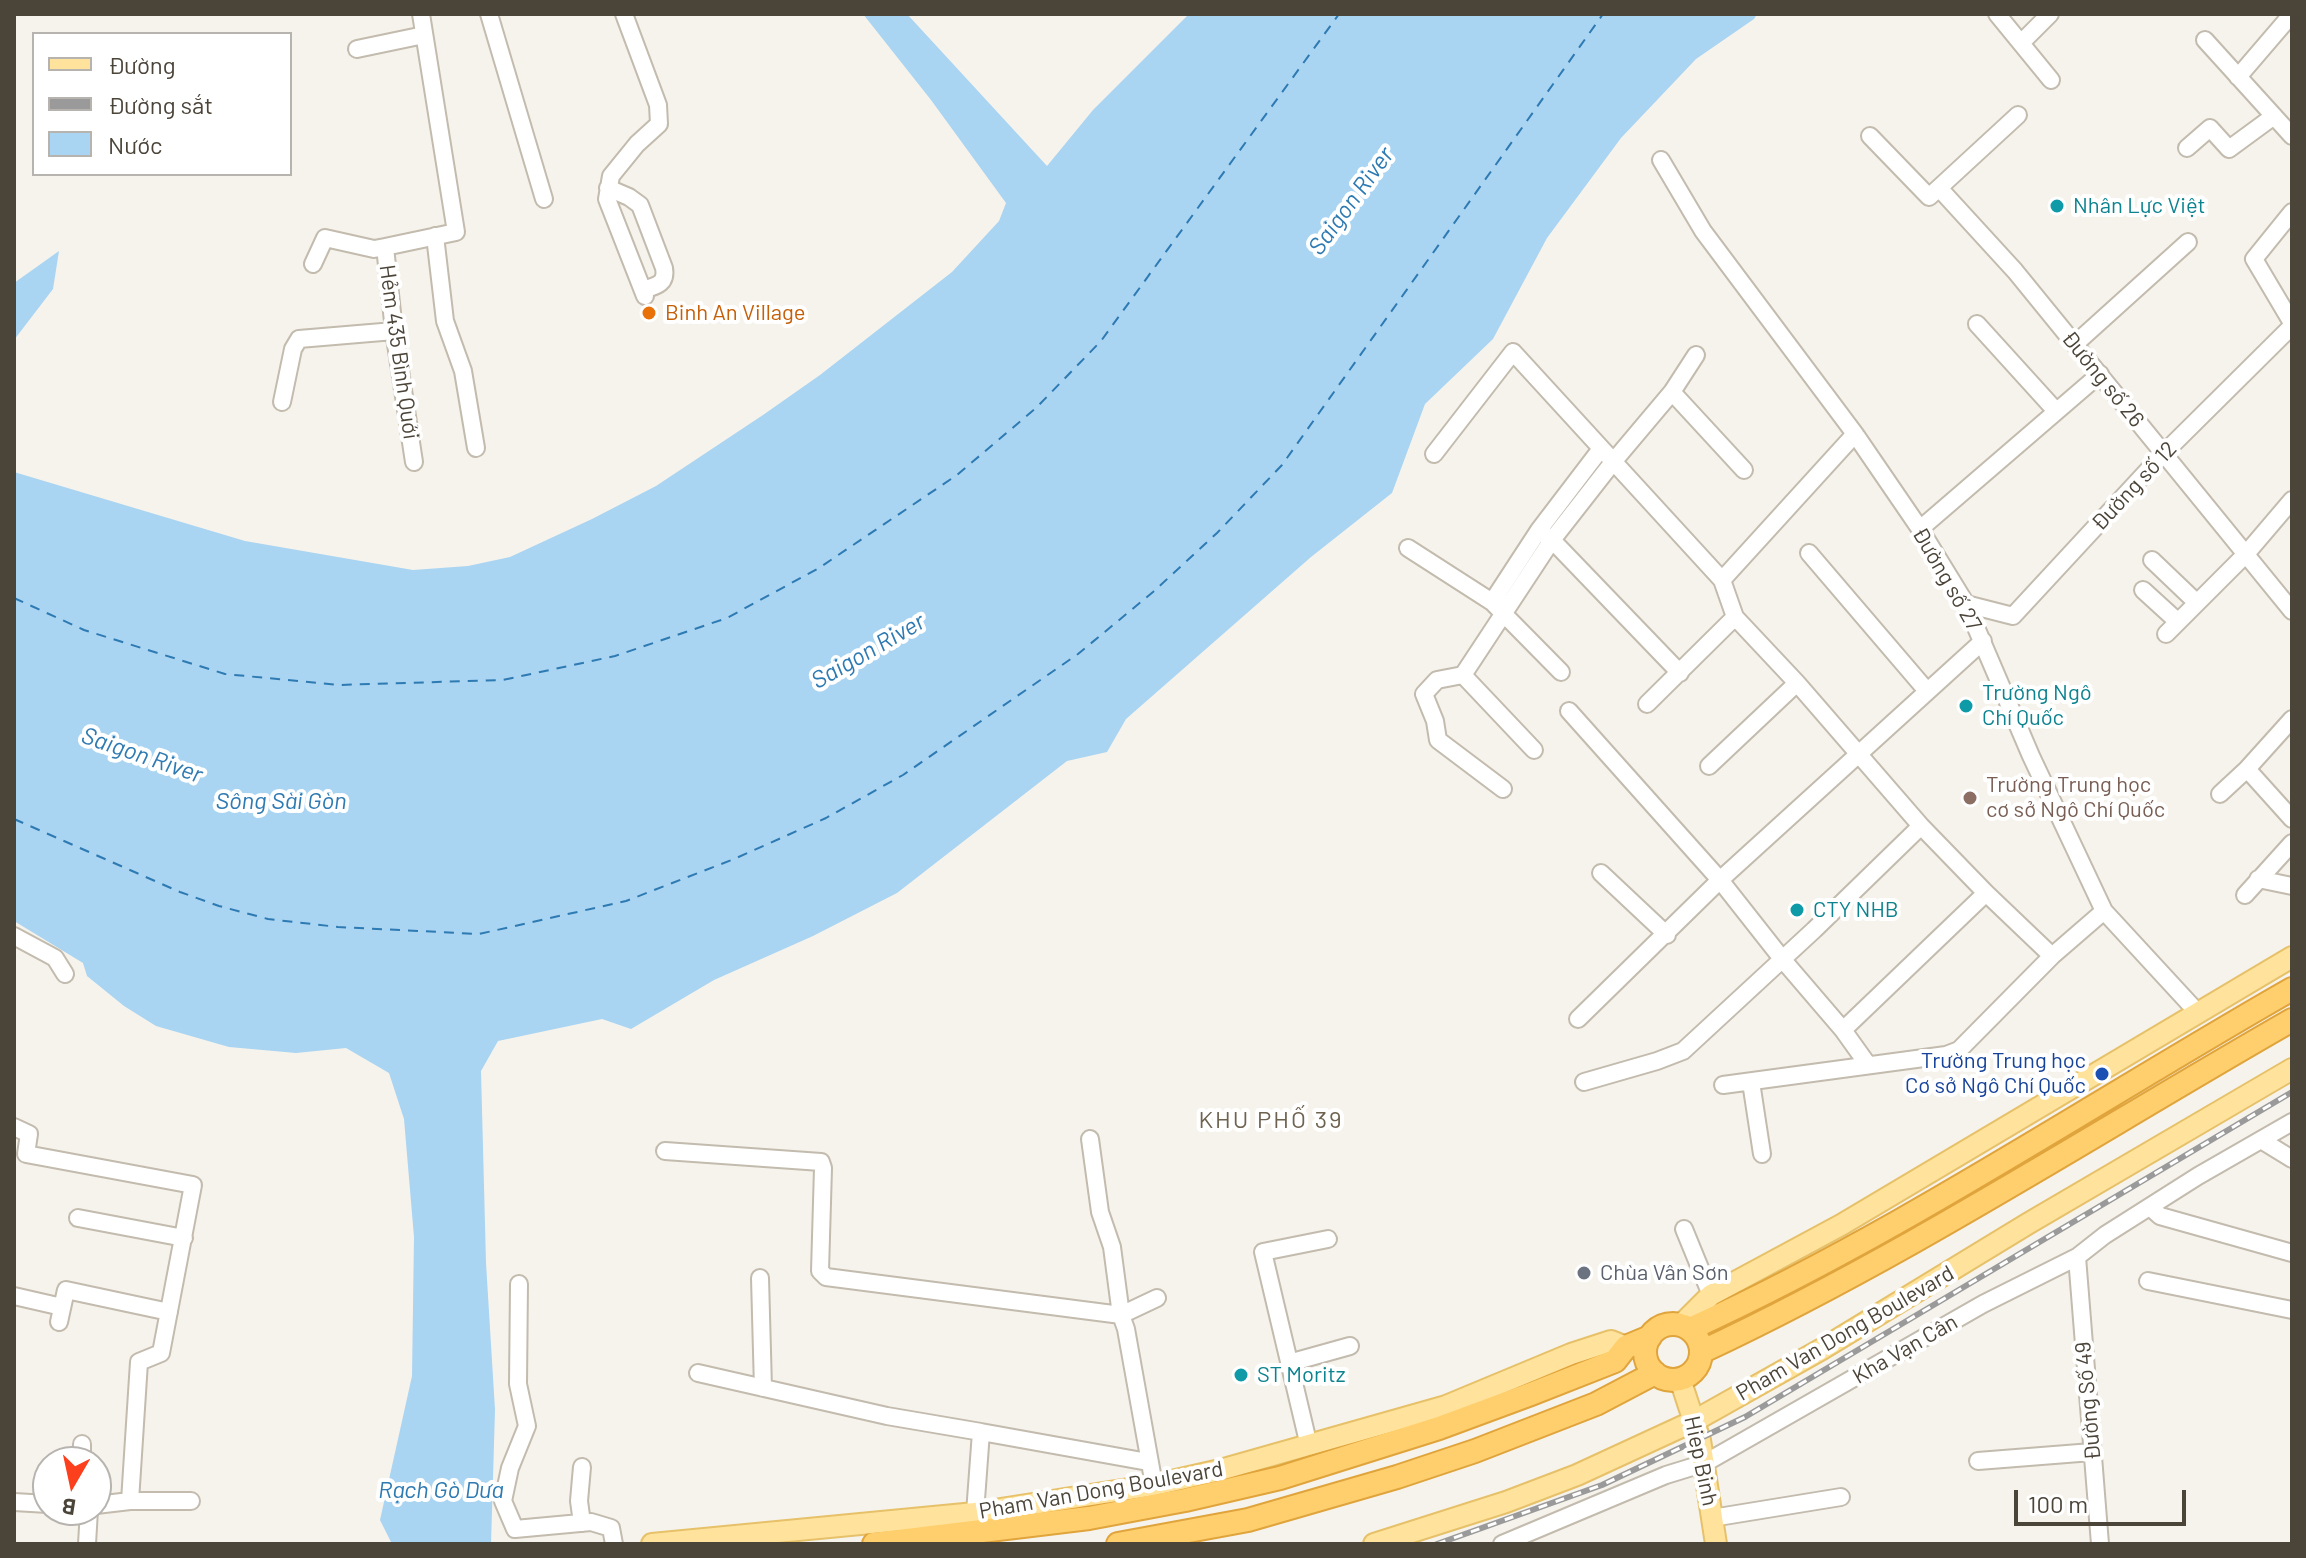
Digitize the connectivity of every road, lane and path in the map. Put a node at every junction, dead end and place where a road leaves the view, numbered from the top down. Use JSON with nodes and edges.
{"nodes":[{"id":1,"x":421,"y":14,"type":"edge"},
{"id":2,"x":489,"y":14,"type":"edge"},
{"id":3,"x":624,"y":14,"type":"edge"},
{"id":4,"x":1997,"y":14,"type":"edge"},
{"id":5,"x":2050,"y":14,"type":"edge"},
{"id":6,"x":2292,"y":14,"type":"edge"},
{"id":7,"x":424,"y":35,"type":"junction"},
{"id":8,"x":2205,"y":40,"type":"dead end"},
{"id":9,"x":2022,"y":42,"type":"junction"},
{"id":10,"x":357,"y":49,"type":"dead end"},
{"id":11,"x":2238,"y":77,"type":"junction"},
{"id":12,"x":2051,"y":80,"type":"dead end"},
{"id":13,"x":2018,"y":115,"type":"dead end"},
{"id":14,"x":2274,"y":116,"type":"junction"},
{"id":15,"x":1870,"y":136,"type":"dead end"},
{"id":16,"x":2292,"y":136,"type":"edge"},
{"id":17,"x":2187,"y":148,"type":"dead end"},
{"id":18,"x":1661,"y":160,"type":"dead end"},
{"id":19,"x":608,"y":188,"type":"junction"},
{"id":20,"x":1939,"y":188,"type":"junction"},
{"id":21,"x":544,"y":199,"type":"dead end"},
{"id":22,"x":2292,"y":212,"type":"edge"},
{"id":23,"x":435,"y":236,"type":"junction"},
{"id":24,"x":2188,"y":242,"type":"dead end"},
{"id":25,"x":385,"y":247,"type":"junction"},
{"id":26,"x":313,"y":264,"type":"dead end"},
{"id":27,"x":1977,"y":324,"type":"dead end"},
{"id":28,"x":2292,"y":324,"type":"edge"},
{"id":29,"x":394,"y":331,"type":"junction"},
{"id":30,"x":2075,"y":344,"type":"junction"},
{"id":31,"x":1696,"y":355,"type":"dead end"},
{"id":32,"x":2100,"y":374,"type":"junction"},
{"id":33,"x":1672,"y":392,"type":"junction"},
{"id":34,"x":282,"y":402,"type":"dead end"},
{"id":35,"x":2056,"y":411,"type":"junction"},
{"id":36,"x":1855,"y":434,"type":"junction"},
{"id":37,"x":476,"y":448,"type":"dead end"},
{"id":38,"x":1434,"y":454,"type":"dead end"},
{"id":39,"x":2163,"y":454,"type":"junction"},
{"id":40,"x":1606,"y":456,"type":"junction"},
{"id":41,"x":414,"y":462,"type":"dead end"},
{"id":42,"x":1744,"y":470,"type":"dead end"},
{"id":43,"x":2292,"y":500,"type":"edge"},
{"id":44,"x":1920,"y":529,"type":"junction"},
{"id":45,"x":1546,"y":535,"type":"junction"},
{"id":46,"x":1408,"y":548,"type":"dead end"},
{"id":47,"x":1809,"y":553,"type":"dead end"},
{"id":48,"x":2246,"y":554,"type":"junction"},
{"id":49,"x":2152,"y":560,"type":"dead end"},
{"id":50,"x":1722,"y":580,"type":"junction"},
{"id":51,"x":2143,"y":590,"type":"dead end"},
{"id":52,"x":2196,"y":602,"type":"junction"},
{"id":53,"x":1966,"y":604,"type":"junction"},
{"id":54,"x":1498,"y":607,"type":"junction"},
{"id":55,"x":2292,"y":611,"type":"edge"},
{"id":56,"x":1735,"y":617,"type":"junction"},
{"id":57,"x":1983,"y":641,"type":"junction"},
{"id":58,"x":1561,"y":672,"type":"dead end"},
{"id":59,"x":1680,"y":673,"type":"junction"},
{"id":60,"x":1463,"y":675,"type":"junction"},
{"id":61,"x":1797,"y":683,"type":"junction"},
{"id":62,"x":1927,"y":691,"type":"junction"},
{"id":63,"x":1647,"y":704,"type":"dead end"},
{"id":64,"x":1569,"y":711,"type":"dead end"},
{"id":65,"x":2292,"y":719,"type":"edge"},
{"id":66,"x":1534,"y":750,"type":"dead end"},
{"id":67,"x":1858,"y":753,"type":"junction"},
{"id":68,"x":1709,"y":766,"type":"dead end"},
{"id":69,"x":2247,"y":769,"type":"junction"},
{"id":70,"x":1503,"y":789,"type":"dead end"},
{"id":71,"x":2220,"y":794,"type":"dead end"},
{"id":72,"x":2292,"y":819,"type":"edge"},
{"id":73,"x":1921,"y":826,"type":"junction"},
{"id":74,"x":2292,"y":843,"type":"edge"},
{"id":75,"x":1601,"y":873,"type":"dead end"},
{"id":76,"x":2258,"y":879,"type":"junction"},
{"id":77,"x":1720,"y":880,"type":"junction"},
{"id":78,"x":2292,"y":886,"type":"edge"},
{"id":79,"x":1986,"y":893,"type":"junction"},
{"id":80,"x":2245,"y":895,"type":"dead end"},
{"id":81,"x":2104,"y":911,"type":"junction"},
{"id":82,"x":1667,"y":935,"type":"junction"},
{"id":83,"x":14,"y":936,"type":"edge"},
{"id":84,"x":2052,"y":956,"type":"junction"},
{"id":85,"x":2292,"y":957,"type":"edge"},
{"id":86,"x":1783,"y":960,"type":"junction"},
{"id":87,"x":65,"y":974,"type":"dead end"},
{"id":88,"x":2292,"y":989,"type":"edge"},
{"id":89,"x":2199,"y":1014,"type":"junction"},
{"id":90,"x":1578,"y":1019,"type":"dead end"},
{"id":91,"x":2292,"y":1020,"type":"edge"},
{"id":92,"x":1843,"y":1030,"type":"junction"},
{"id":93,"x":1868,"y":1065,"type":"junction"},
{"id":94,"x":2292,"y":1069,"type":"edge"},
{"id":95,"x":1584,"y":1082,"type":"dead end"},
{"id":96,"x":1751,"y":1082,"type":"junction"},
{"id":97,"x":1723,"y":1085,"type":"dead end"},
{"id":98,"x":2292,"y":1122,"type":"edge"},
{"id":99,"x":14,"y":1127,"type":"edge"},
{"id":100,"x":1090,"y":1139,"type":"dead end"},
{"id":101,"x":2261,"y":1140,"type":"junction"},
{"id":102,"x":665,"y":1151,"type":"dead end"},
{"id":103,"x":1762,"y":1154,"type":"dead end"},
{"id":104,"x":2292,"y":1159,"type":"edge"},
{"id":105,"x":2150,"y":1207,"type":"junction"},
{"id":106,"x":78,"y":1218,"type":"dead end"},
{"id":107,"x":1684,"y":1229,"type":"dead end"},
{"id":108,"x":184,"y":1238,"type":"junction"},
{"id":109,"x":1328,"y":1239,"type":"dead end"},
{"id":110,"x":2292,"y":1253,"type":"edge"},
{"id":111,"x":2077,"y":1257,"type":"junction"},
{"id":112,"x":760,"y":1278,"type":"dead end"},
{"id":113,"x":2148,"y":1281,"type":"dead end"},
{"id":114,"x":519,"y":1284,"type":"dead end"},
{"id":115,"x":1711,"y":1295,"type":"junction"},
{"id":116,"x":14,"y":1296,"type":"edge"},
{"id":117,"x":1157,"y":1298,"type":"dead end"},
{"id":118,"x":2292,"y":1310,"type":"edge"},
{"id":119,"x":169,"y":1312,"type":"junction"},
{"id":120,"x":1121,"y":1315,"type":"junction"},
{"id":121,"x":1685,"y":1327,"type":"junction"},
{"id":122,"x":1650,"y":1337,"type":"junction"},
{"id":123,"x":1350,"y":1346,"type":"dead end"},
{"id":124,"x":1626,"y":1347,"type":"junction"},
{"id":125,"x":1701,"y":1352,"type":"junction"},
{"id":126,"x":1289,"y":1363,"type":"junction"},
{"id":127,"x":698,"y":1373,"type":"dead end"},
{"id":128,"x":1655,"y":1373,"type":"junction"},
{"id":129,"x":1680,"y":1379,"type":"junction"},
{"id":130,"x":763,"y":1388,"type":"junction"},
{"id":131,"x":1694,"y":1421,"type":"junction"},
{"id":132,"x":981,"y":1432,"type":"junction"},
{"id":133,"x":1309,"y":1446,"type":"junction"},
{"id":134,"x":2092,"y":1452,"type":"junction"},
{"id":135,"x":1978,"y":1461,"type":"dead end"},
{"id":136,"x":1148,"y":1462,"type":"junction"},
{"id":137,"x":1705,"y":1463,"type":"junction"},
{"id":138,"x":582,"y":1467,"type":"dead end"},
{"id":139,"x":1154,"y":1485,"type":"junction"},
{"id":140,"x":1841,"y":1497,"type":"dead end"},
{"id":141,"x":130,"y":1501,"type":"junction"},
{"id":142,"x":191,"y":1501,"type":"dead end"},
{"id":143,"x":112,"y":1503,"type":"edge"},
{"id":144,"x":975,"y":1513,"type":"junction"},
{"id":145,"x":1712,"y":1518,"type":"junction"},
{"id":146,"x":582,"y":1523,"type":"junction"},
{"id":147,"x":614,"y":1544,"type":"edge"},
{"id":148,"x":652,"y":1544,"type":"edge"},
{"id":149,"x":874,"y":1544,"type":"edge"},
{"id":150,"x":1118,"y":1544,"type":"edge"},
{"id":151,"x":1374,"y":1544,"type":"edge"},
{"id":152,"x":1502,"y":1544,"type":"edge"},
{"id":153,"x":1716,"y":1544,"type":"edge"},
{"id":154,"x":2100,"y":1544,"type":"edge"}],
"edges":[{"from":1,"to":7,"type":"street"},
{"from":2,"to":21,"type":"street"},
{"from":3,"to":19,"type":"street"},
{"from":4,"to":9,"type":"street"},
{"from":5,"to":9,"type":"street"},
{"from":6,"to":11,"type":"street"},
{"from":7,"to":10,"type":"street"},
{"from":7,"to":23,"type":"street"},
{"from":8,"to":11,"type":"street"},
{"from":9,"to":12,"type":"street"},
{"from":11,"to":14,"type":"street"},
{"from":13,"to":20,"type":"street"},
{"from":14,"to":16,"type":"street"},
{"from":14,"to":17,"type":"street"},
{"from":15,"to":20,"type":"street","name":"Đường số 26"},
{"from":18,"to":36,"type":"street","name":"Đường số 27"},
{"from":19,"to":19,"type":"street"},
{"from":20,"to":30,"type":"street","name":"Đường số 26"},
{"from":22,"to":28,"type":"street"},
{"from":23,"to":25,"type":"street","name":"Hẻm 435 Bình Quới"},
{"from":23,"to":37,"type":"street"},
{"from":24,"to":30,"type":"street"},
{"from":25,"to":26,"type":"street"},
{"from":25,"to":29,"type":"street","name":"Hẻm 435 Bình Quới"},
{"from":27,"to":35,"type":"street"},
{"from":28,"to":39,"type":"street","name":"Đường số 12"},
{"from":29,"to":34,"type":"street"},
{"from":29,"to":41,"type":"street","name":"Hẻm 435 Bình Quới"},
{"from":30,"to":32,"type":"street","name":"Đường số 26"},
{"from":31,"to":33,"type":"street"},
{"from":32,"to":35,"type":"street"},
{"from":32,"to":39,"type":"street","name":"Đường số 26"},
{"from":33,"to":40,"type":"street"},
{"from":33,"to":42,"type":"street"},
{"from":35,"to":44,"type":"street"},
{"from":36,"to":44,"type":"street","name":"Đường số 27"},
{"from":36,"to":50,"type":"street"},
{"from":38,"to":40,"type":"street"},
{"from":39,"to":48,"type":"street","name":"Đường số 26"},
{"from":39,"to":53,"type":"street","name":"Đường số 12"},
{"from":40,"to":45,"type":"street"},
{"from":40,"to":50,"type":"street"},
{"from":43,"to":48,"type":"street"},
{"from":44,"to":53,"type":"street","name":"Đường số 27"},
{"from":45,"to":54,"type":"street"},
{"from":45,"to":59,"type":"street"},
{"from":46,"to":54,"type":"street"},
{"from":47,"to":62,"type":"street"},
{"from":48,"to":52,"type":"street"},
{"from":48,"to":55,"type":"street","name":"Đường số 26"},
{"from":49,"to":52,"type":"street"},
{"from":50,"to":56,"type":"street"},
{"from":51,"to":52,"type":"street"},
{"from":53,"to":57,"type":"street","name":"Đường số 27"},
{"from":54,"to":58,"type":"street"},
{"from":54,"to":60,"type":"street"},
{"from":56,"to":59,"type":"street"},
{"from":56,"to":61,"type":"street"},
{"from":57,"to":62,"type":"street"},
{"from":57,"to":81,"type":"street","name":"Đường số 27"},
{"from":59,"to":63,"type":"street"},
{"from":60,"to":66,"type":"street"},
{"from":60,"to":70,"type":"street"},
{"from":61,"to":67,"type":"street"},
{"from":61,"to":68,"type":"street"},
{"from":62,"to":67,"type":"street"},
{"from":64,"to":77,"type":"street"},
{"from":65,"to":69,"type":"street"},
{"from":67,"to":73,"type":"street"},
{"from":67,"to":77,"type":"street"},
{"from":69,"to":71,"type":"street"},
{"from":69,"to":72,"type":"street"},
{"from":73,"to":79,"type":"street"},
{"from":73,"to":86,"type":"street"},
{"from":74,"to":76,"type":"street"},
{"from":75,"to":82,"type":"street"},
{"from":76,"to":78,"type":"street"},
{"from":76,"to":80,"type":"street"},
{"from":77,"to":82,"type":"street"},
{"from":77,"to":86,"type":"street"},
{"from":79,"to":84,"type":"street"},
{"from":79,"to":92,"type":"street"},
{"from":81,"to":84,"type":"street"},
{"from":81,"to":89,"type":"street","name":"Đường số 27"},
{"from":82,"to":90,"type":"street"},
{"from":83,"to":87,"type":"street"},
{"from":84,"to":93,"type":"street"},
{"from":85,"to":89,"type":"main road"},
{"from":86,"to":92,"type":"street"},
{"from":86,"to":95,"type":"street"},
{"from":88,"to":121,"type":"highway"},
{"from":89,"to":115,"type":"main road"},
{"from":91,"to":125,"type":"highway","name":"Pham Van Dong Boulevard"},
{"from":92,"to":93,"type":"street"},
{"from":93,"to":96,"type":"street"},
{"from":94,"to":131,"type":"main road","name":"Pham Van Dong Boulevard"},
{"from":96,"to":97,"type":"street"},
{"from":96,"to":103,"type":"street"},
{"from":98,"to":101,"type":"street","name":"Kha Vạn Cân"},
{"from":99,"to":108,"type":"street"},
{"from":100,"to":120,"type":"street"},
{"from":101,"to":104,"type":"street"},
{"from":101,"to":105,"type":"street","name":"Kha Vạn Cân"},
{"from":102,"to":120,"type":"street"},
{"from":105,"to":110,"type":"street"},
{"from":105,"to":111,"type":"street","name":"Kha Vạn Cân"},
{"from":106,"to":108,"type":"street"},
{"from":107,"to":115,"type":"street"},
{"from":108,"to":119,"type":"street"},
{"from":109,"to":126,"type":"street"},
{"from":111,"to":134,"type":"street","name":"Đường Số 49"},
{"from":111,"to":137,"type":"street","name":"Kha Vạn Cân"},
{"from":112,"to":130,"type":"street"},
{"from":113,"to":118,"type":"street"},
{"from":114,"to":146,"type":"street"},
{"from":115,"to":121,"type":"main road"},
{"from":116,"to":119,"type":"street"},
{"from":117,"to":120,"type":"street"},
{"from":119,"to":141,"type":"street"},
{"from":120,"to":136,"type":"street"},
{"from":121,"to":122,"type":"highway"},
{"from":121,"to":125,"type":"highway"},
{"from":122,"to":124,"type":"highway","name":"Pham Van Dong Boulevard"},
{"from":122,"to":128,"type":"highway"},
{"from":123,"to":126,"type":"street"},
{"from":124,"to":133,"type":"main road","name":"Pham Van Dong Boulevard"},
{"from":124,"to":149,"type":"highway","name":"Pham Van Dong Boulevard"},
{"from":125,"to":129,"type":"highway"},
{"from":126,"to":133,"type":"street"},
{"from":127,"to":130,"type":"street"},
{"from":128,"to":129,"type":"highway"},
{"from":128,"to":150,"type":"highway"},
{"from":129,"to":131,"type":"main road","name":"Hiep Binh"},
{"from":130,"to":132,"type":"street"},
{"from":131,"to":137,"type":"main road","name":"Hiep Binh"},
{"from":131,"to":151,"type":"main road","name":"Pham Van Dong Boulevard"},
{"from":132,"to":136,"type":"street"},
{"from":132,"to":144,"type":"street"},
{"from":133,"to":139,"type":"main road","name":"Pham Van Dong Boulevard"},
{"from":134,"to":135,"type":"street"},
{"from":134,"to":154,"type":"street","name":"Đường Số 49"},
{"from":136,"to":139,"type":"street"},
{"from":137,"to":145,"type":"main road","name":"Hiep Binh"},
{"from":137,"to":152,"type":"street","name":"Kha Vạn Cân"},
{"from":138,"to":146,"type":"street"},
{"from":139,"to":144,"type":"main road","name":"Pham Van Dong Boulevard"},
{"from":140,"to":145,"type":"street"},
{"from":141,"to":142,"type":"street"},
{"from":141,"to":143,"type":"street"},
{"from":144,"to":148,"type":"main road","name":"Pham Van Dong Boulevard"},
{"from":145,"to":153,"type":"main road","name":"Hiep Binh"},
{"from":146,"to":147,"type":"street"}]}
